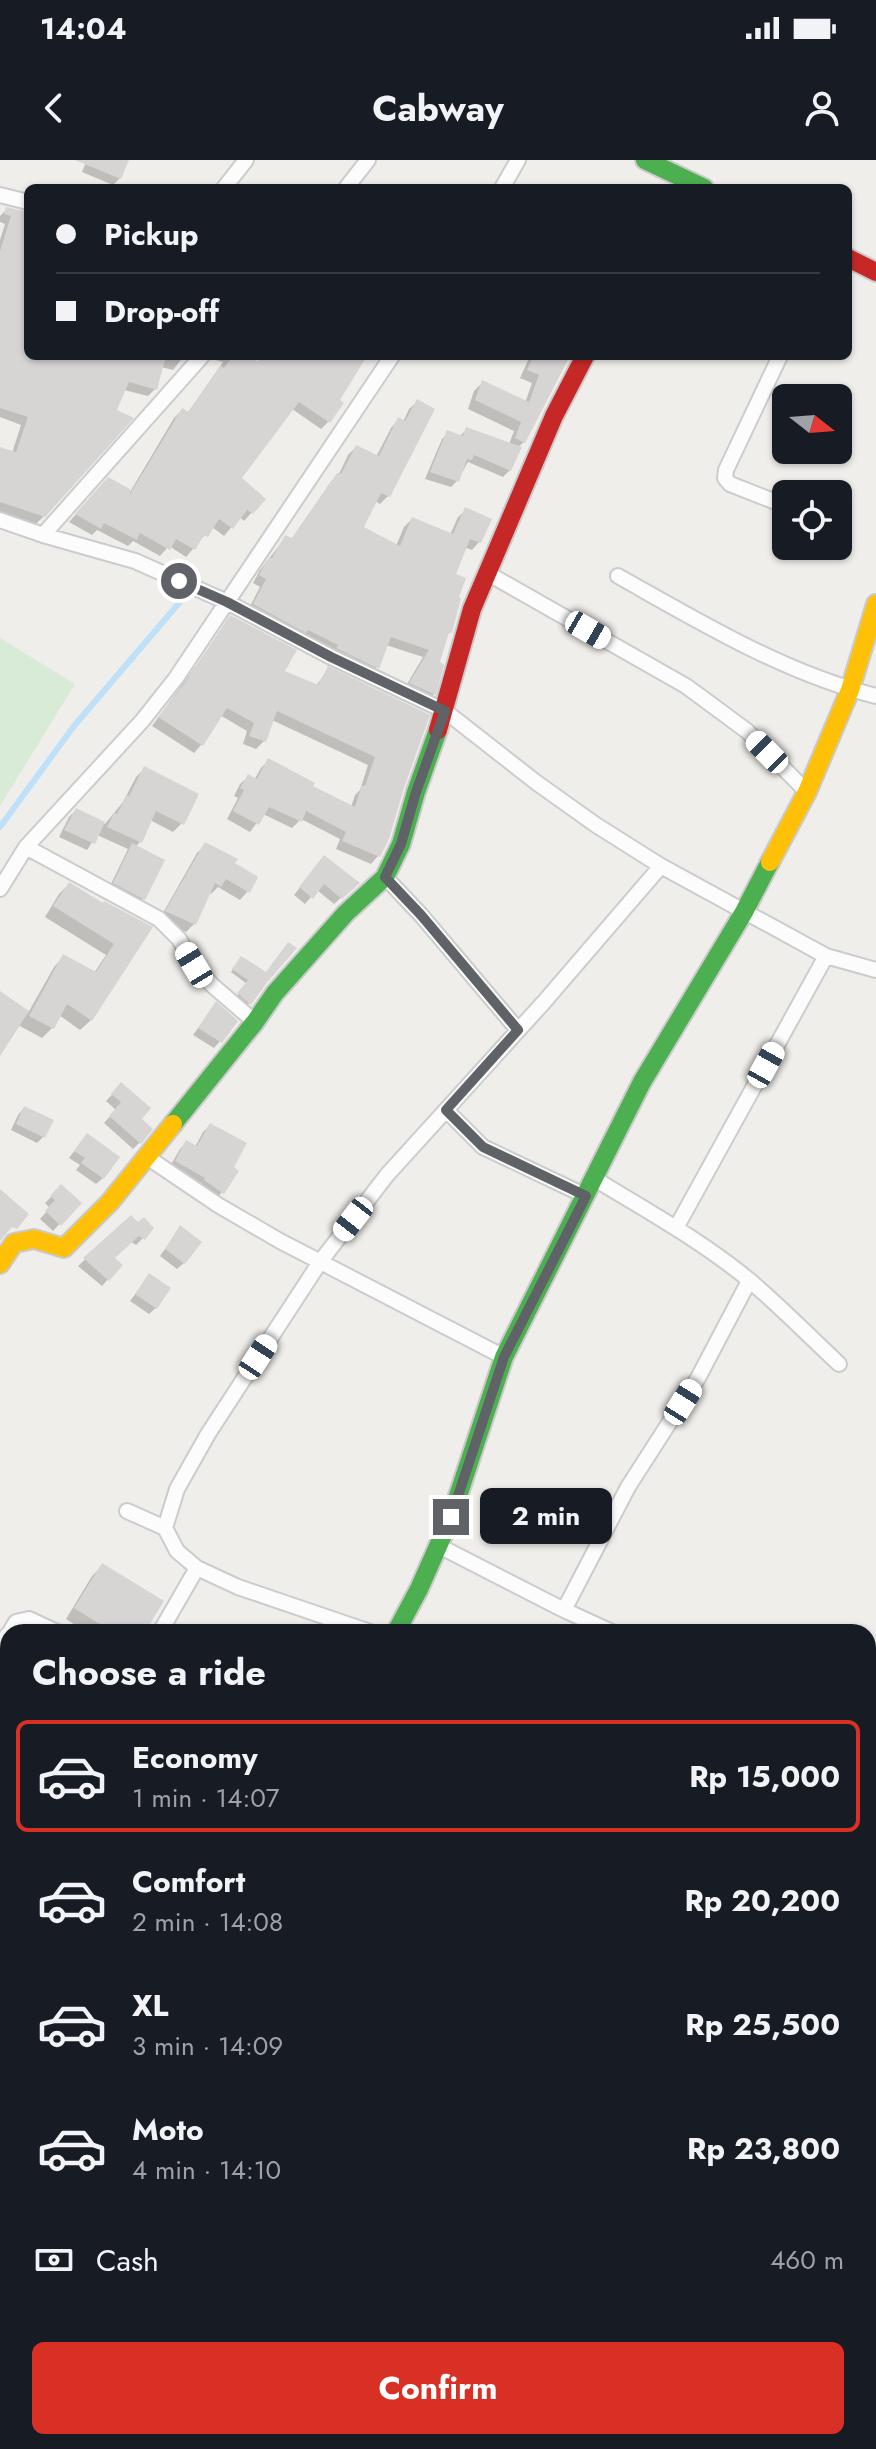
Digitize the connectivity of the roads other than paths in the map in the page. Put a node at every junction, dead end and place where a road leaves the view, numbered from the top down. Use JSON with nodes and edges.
{"nodes":[{"id":1,"x":246,"y":160,"type":"edge"},
{"id":2,"x":368,"y":160,"type":"edge"},
{"id":3,"x":518,"y":160,"type":"edge"},
{"id":4,"x":645,"y":160,"type":"edge"},
{"id":5,"x":227,"y":184,"type":"edge"},
{"id":6,"x":349,"y":184,"type":"edge"},
{"id":7,"x":504,"y":184,"type":"edge"},
{"id":8,"x":692,"y":184,"type":"edge"},
{"id":9,"x":0,"y":195,"type":"edge"},
{"id":10,"x":24,"y":201,"type":"edge"},
{"id":11,"x":852,"y":260,"type":"edge"},
{"id":12,"x":876,"y":272,"type":"edge"},
{"id":13,"x":198,"y":360,"type":"edge"},
{"id":14,"x":389,"y":360,"type":"edge"},
{"id":15,"x":583,"y":360,"type":"edge"},
{"id":16,"x":778,"y":360,"type":"edge"},
{"id":17,"x":772,"y":500,"type":"edge"},
{"id":18,"x":0,"y":520,"type":"edge"},
{"id":19,"x":43,"y":535,"type":"junction"},
{"id":20,"x":487,"y":573,"type":"junction"},
{"id":21,"x":618,"y":576,"type":"dead end"},
{"id":22,"x":227,"y":602,"type":"junction"},
{"id":23,"x":876,"y":604,"type":"edge"},
{"id":24,"x":850,"y":690,"type":"junction"},
{"id":25,"x":876,"y":696,"type":"edge"},
{"id":26,"x":445,"y":711,"type":"junction"},
{"id":27,"x":807,"y":792,"type":"junction"},
{"id":28,"x":26,"y":847,"type":"junction"},
{"id":29,"x":661,"y":866,"type":"junction"},
{"id":30,"x":385,"y":877,"type":"junction"},
{"id":31,"x":0,"y":889,"type":"edge"},
{"id":32,"x":744,"y":912,"type":"junction"},
{"id":33,"x":826,"y":956,"type":"junction"},
{"id":34,"x":876,"y":970,"type":"edge"},
{"id":35,"x":255,"y":1022,"type":"junction"},
{"id":36,"x":518,"y":1030,"type":"junction"},
{"id":37,"x":446,"y":1110,"type":"junction"},
{"id":38,"x":147,"y":1157,"type":"junction"},
{"id":39,"x":595,"y":1179,"type":"junction"},
{"id":40,"x":586,"y":1196,"type":"junction"},
{"id":41,"x":676,"y":1228,"type":"junction"},
{"id":42,"x":320,"y":1262,"type":"junction"},
{"id":43,"x":0,"y":1264,"type":"edge"},
{"id":44,"x":749,"y":1281,"type":"junction"},
{"id":45,"x":504,"y":1357,"type":"junction"},
{"id":46,"x":839,"y":1364,"type":"dead end"},
{"id":47,"x":127,"y":1511,"type":"dead end"},
{"id":48,"x":165,"y":1528,"type":"junction"},
{"id":49,"x":439,"y":1546,"type":"junction"},
{"id":50,"x":197,"y":1568,"type":"junction"},
{"id":51,"x":564,"y":1610,"type":"junction"},
{"id":52,"x":15,"y":1624,"type":"edge"},
{"id":53,"x":40,"y":1624,"type":"edge"},
{"id":54,"x":165,"y":1624,"type":"edge"},
{"id":55,"x":347,"y":1624,"type":"edge"},
{"id":56,"x":400,"y":1624,"type":"edge"},
{"id":57,"x":591,"y":1624,"type":"edge"}],
"edges":[{"from":1,"to":5,"type":"street"},
{"from":2,"to":6,"type":"street"},
{"from":3,"to":7,"type":"street"},
{"from":4,"to":8,"type":"street"},
{"from":9,"to":10,"type":"street"},
{"from":11,"to":12,"type":"street"},
{"from":13,"to":19,"type":"street"},
{"from":14,"to":22,"type":"street"},
{"from":15,"to":20,"type":"street"},
{"from":16,"to":17,"type":"street"},
{"from":18,"to":19,"type":"street"},
{"from":19,"to":22,"type":"street"},
{"from":20,"to":26,"type":"street"},
{"from":20,"to":27,"type":"street"},
{"from":21,"to":24,"type":"street"},
{"from":22,"to":26,"type":"street"},
{"from":22,"to":28,"type":"street"},
{"from":23,"to":24,"type":"street"},
{"from":24,"to":25,"type":"street"},
{"from":24,"to":27,"type":"street"},
{"from":26,"to":29,"type":"street"},
{"from":26,"to":30,"type":"street"},
{"from":27,"to":32,"type":"street"},
{"from":28,"to":31,"type":"street"},
{"from":28,"to":35,"type":"street"},
{"from":29,"to":32,"type":"street"},
{"from":29,"to":36,"type":"street"},
{"from":30,"to":35,"type":"street"},
{"from":30,"to":36,"type":"street"},
{"from":32,"to":33,"type":"street"},
{"from":32,"to":39,"type":"street"},
{"from":33,"to":34,"type":"street"},
{"from":33,"to":41,"type":"street"},
{"from":35,"to":38,"type":"street"},
{"from":36,"to":37,"type":"street"},
{"from":37,"to":40,"type":"street"},
{"from":37,"to":42,"type":"street"},
{"from":38,"to":42,"type":"street"},
{"from":38,"to":43,"type":"street"},
{"from":39,"to":40,"type":"street"},
{"from":39,"to":41,"type":"street"},
{"from":40,"to":45,"type":"street"},
{"from":41,"to":44,"type":"street"},
{"from":42,"to":45,"type":"street"},
{"from":42,"to":48,"type":"street"},
{"from":44,"to":46,"type":"street"},
{"from":44,"to":51,"type":"street"},
{"from":45,"to":49,"type":"street"},
{"from":47,"to":48,"type":"street"},
{"from":48,"to":50,"type":"street"},
{"from":49,"to":51,"type":"street"},
{"from":49,"to":56,"type":"street"},
{"from":50,"to":54,"type":"street"},
{"from":50,"to":55,"type":"street"},
{"from":51,"to":57,"type":"street"},
{"from":52,"to":53,"type":"street"}]}
